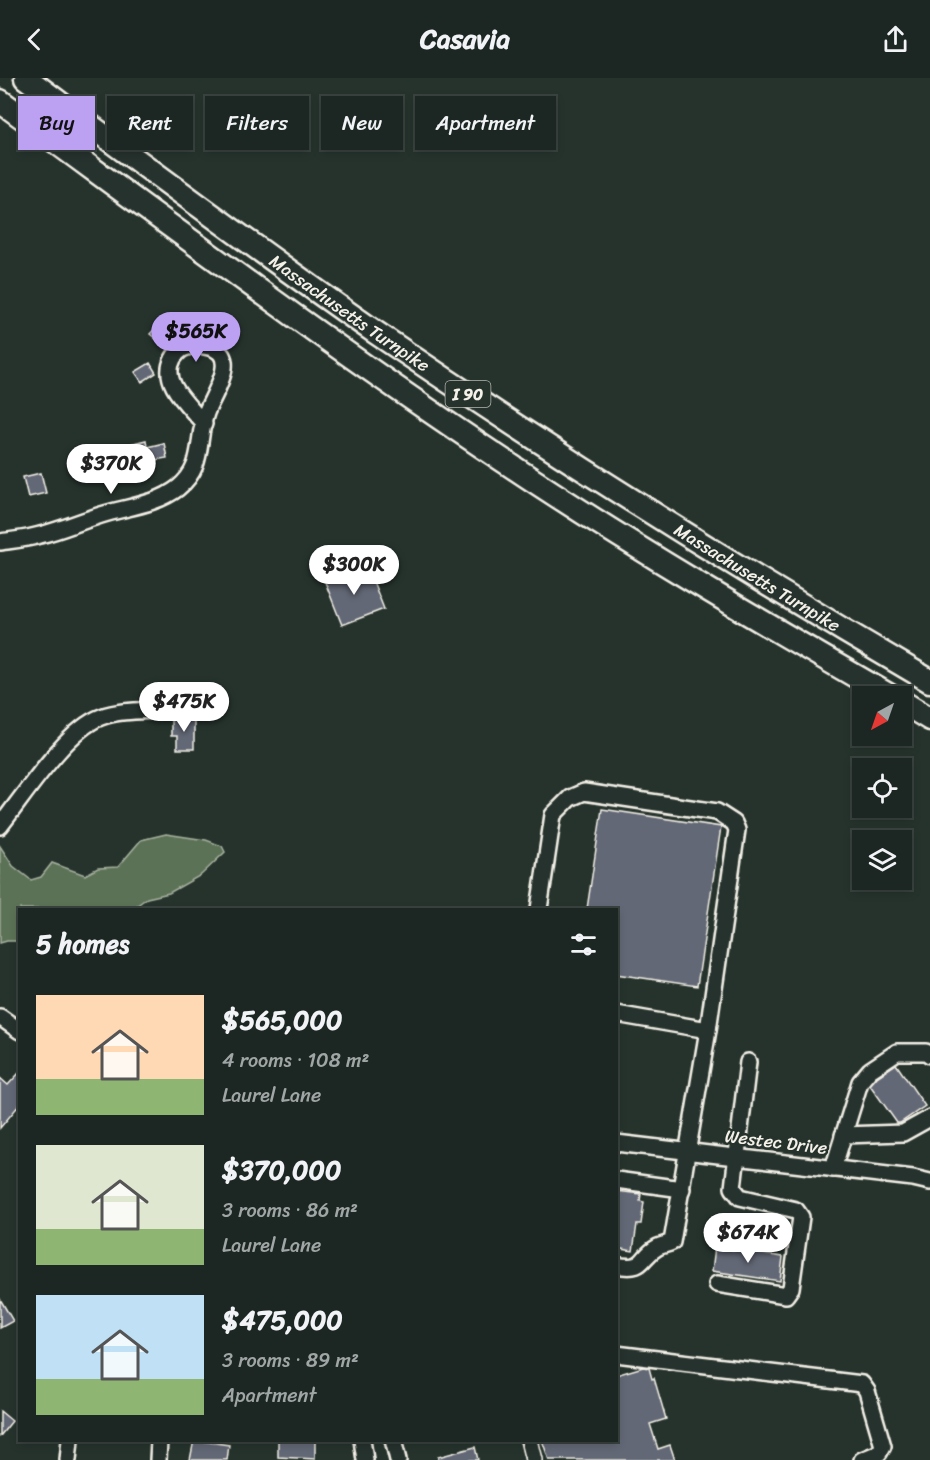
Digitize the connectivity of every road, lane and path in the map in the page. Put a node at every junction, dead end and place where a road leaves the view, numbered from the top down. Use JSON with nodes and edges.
{"nodes":[{"id":1,"x":26,"y":78,"type":"edge"},
{"id":2,"x":0,"y":101,"type":"edge"},
{"id":3,"x":204,"y":424,"type":"junction"},
{"id":4,"x":0,"y":542,"type":"edge"},
{"id":5,"x":930,"y":681,"type":"edge"},
{"id":6,"x":873,"y":686,"type":"edge"},
{"id":7,"x":912,"y":708,"type":"edge"},
{"id":8,"x":161,"y":710,"type":"dead end"},
{"id":9,"x":930,"y":719,"type":"edge"},
{"id":10,"x":0,"y":826,"type":"edge"},
{"id":11,"x":539,"y":908,"type":"edge"},
{"id":12,"x":618,"y":1014,"type":"edge"},
{"id":13,"x":0,"y":1017,"type":"edge"},
{"id":14,"x":708,"y":1029,"type":"junction"},
{"id":15,"x":18,"y":1030,"type":"edge"},
{"id":16,"x":930,"y":1055,"type":"edge"},
{"id":17,"x":748,"y":1062,"type":"dead end"},
{"id":18,"x":930,"y":1118,"type":"edge"},
{"id":19,"x":843,"y":1135,"type":"junction"},
{"id":20,"x":618,"y":1143,"type":"edge"},
{"id":21,"x":688,"y":1152,"type":"junction"},
{"id":22,"x":737,"y":1157,"type":"junction"},
{"id":23,"x":833,"y":1169,"type":"junction"},
{"id":24,"x":618,"y":1180,"type":"edge"},
{"id":25,"x":930,"y":1182,"type":"edge"},
{"id":26,"x":682,"y":1189,"type":"junction"},
{"id":27,"x":618,"y":1265,"type":"edge"},
{"id":28,"x":717,"y":1284,"type":"dead end"},
{"id":29,"x":618,"y":1354,"type":"edge"},
{"id":30,"x":70,"y":1442,"type":"edge"},
{"id":31,"x":159,"y":1442,"type":"edge"},
{"id":32,"x":362,"y":1442,"type":"edge"},
{"id":33,"x":394,"y":1442,"type":"edge"},
{"id":34,"x":530,"y":1442,"type":"edge"},
{"id":35,"x":68,"y":1460,"type":"edge"},
{"id":36,"x":158,"y":1460,"type":"edge"},
{"id":37,"x":365,"y":1460,"type":"edge"},
{"id":38,"x":398,"y":1460,"type":"edge"},
{"id":39,"x":534,"y":1460,"type":"edge"},
{"id":40,"x":862,"y":1460,"type":"edge"}],
"edges":[{"from":1,"to":5,"type":"highway","name":"Massachusetts Turnpike","number":"I 90"},
{"from":2,"to":6,"type":"highway","name":"Massachusetts Turnpike","number":"I 90"},
{"from":3,"to":3,"type":"street"},
{"from":3,"to":4,"type":"street"},
{"from":7,"to":9,"type":"highway"},
{"from":8,"to":10,"type":"street"},
{"from":11,"to":14,"type":"street"},
{"from":12,"to":14,"type":"street"},
{"from":13,"to":15,"type":"street"},
{"from":14,"to":21,"type":"street"},
{"from":16,"to":19,"type":"street"},
{"from":17,"to":22,"type":"street"},
{"from":18,"to":19,"type":"street"},
{"from":19,"to":23,"type":"street"},
{"from":20,"to":21,"type":"street","name":"Westec Drive"},
{"from":21,"to":22,"type":"street","name":"Westec Drive"},
{"from":21,"to":26,"type":"street"},
{"from":22,"to":23,"type":"street","name":"Westec Drive"},
{"from":22,"to":28,"type":"street"},
{"from":23,"to":25,"type":"street","name":"Westec Drive"},
{"from":24,"to":26,"type":"street"},
{"from":26,"to":27,"type":"street"},
{"from":29,"to":40,"type":"street"},
{"from":30,"to":35,"type":"street"},
{"from":31,"to":36,"type":"street"},
{"from":32,"to":37,"type":"street"},
{"from":33,"to":38,"type":"street"},
{"from":34,"to":39,"type":"street"}]}
